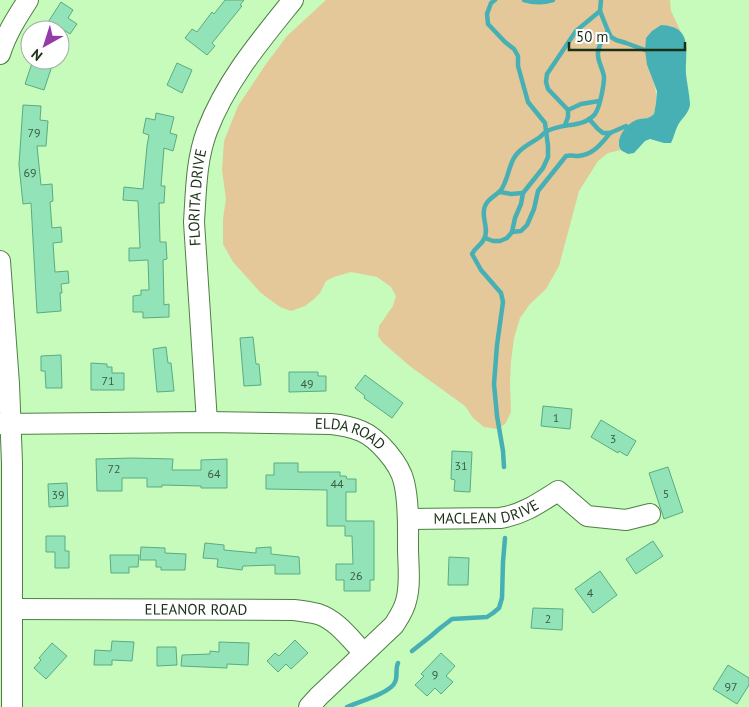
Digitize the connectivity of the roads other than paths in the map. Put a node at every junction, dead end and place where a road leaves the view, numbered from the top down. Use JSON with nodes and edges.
{"nodes":[{"id":1,"x":28,"y":0,"type":"edge"},
{"id":2,"x":293,"y":0,"type":"edge"},
{"id":3,"x":0,"y":54,"type":"edge"},
{"id":4,"x":0,"y":261,"type":"edge"},
{"id":5,"x":207,"y":422,"type":"junction"},
{"id":6,"x":5,"y":425,"type":"edge"},
{"id":7,"x":650,"y":514,"type":"dead end"},
{"id":8,"x":408,"y":519,"type":"junction"},
{"id":9,"x":12,"y":609,"type":"junction"},
{"id":10,"x":364,"y":654,"type":"junction"},
{"id":11,"x":12,"y":707,"type":"edge"},
{"id":12,"x":309,"y":707,"type":"edge"}],
"edges":[{"from":1,"to":3,"type":"street"},
{"from":2,"to":5,"type":"street","name":"FLORITA DRIVE"},
{"from":4,"to":6,"type":"street"},
{"from":5,"to":6,"type":"street","name":"ELDA ROAD"},
{"from":5,"to":8,"type":"street","name":"ELDA ROAD"},
{"from":6,"to":9,"type":"street"},
{"from":7,"to":8,"type":"street","name":"MACLEAN DRIVE"},
{"from":8,"to":10,"type":"street","name":"ELDA ROAD"},
{"from":9,"to":10,"type":"street","name":"ELEANOR ROAD"},
{"from":9,"to":11,"type":"street"},
{"from":10,"to":12,"type":"street","name":"ELDA ROAD"}]}
